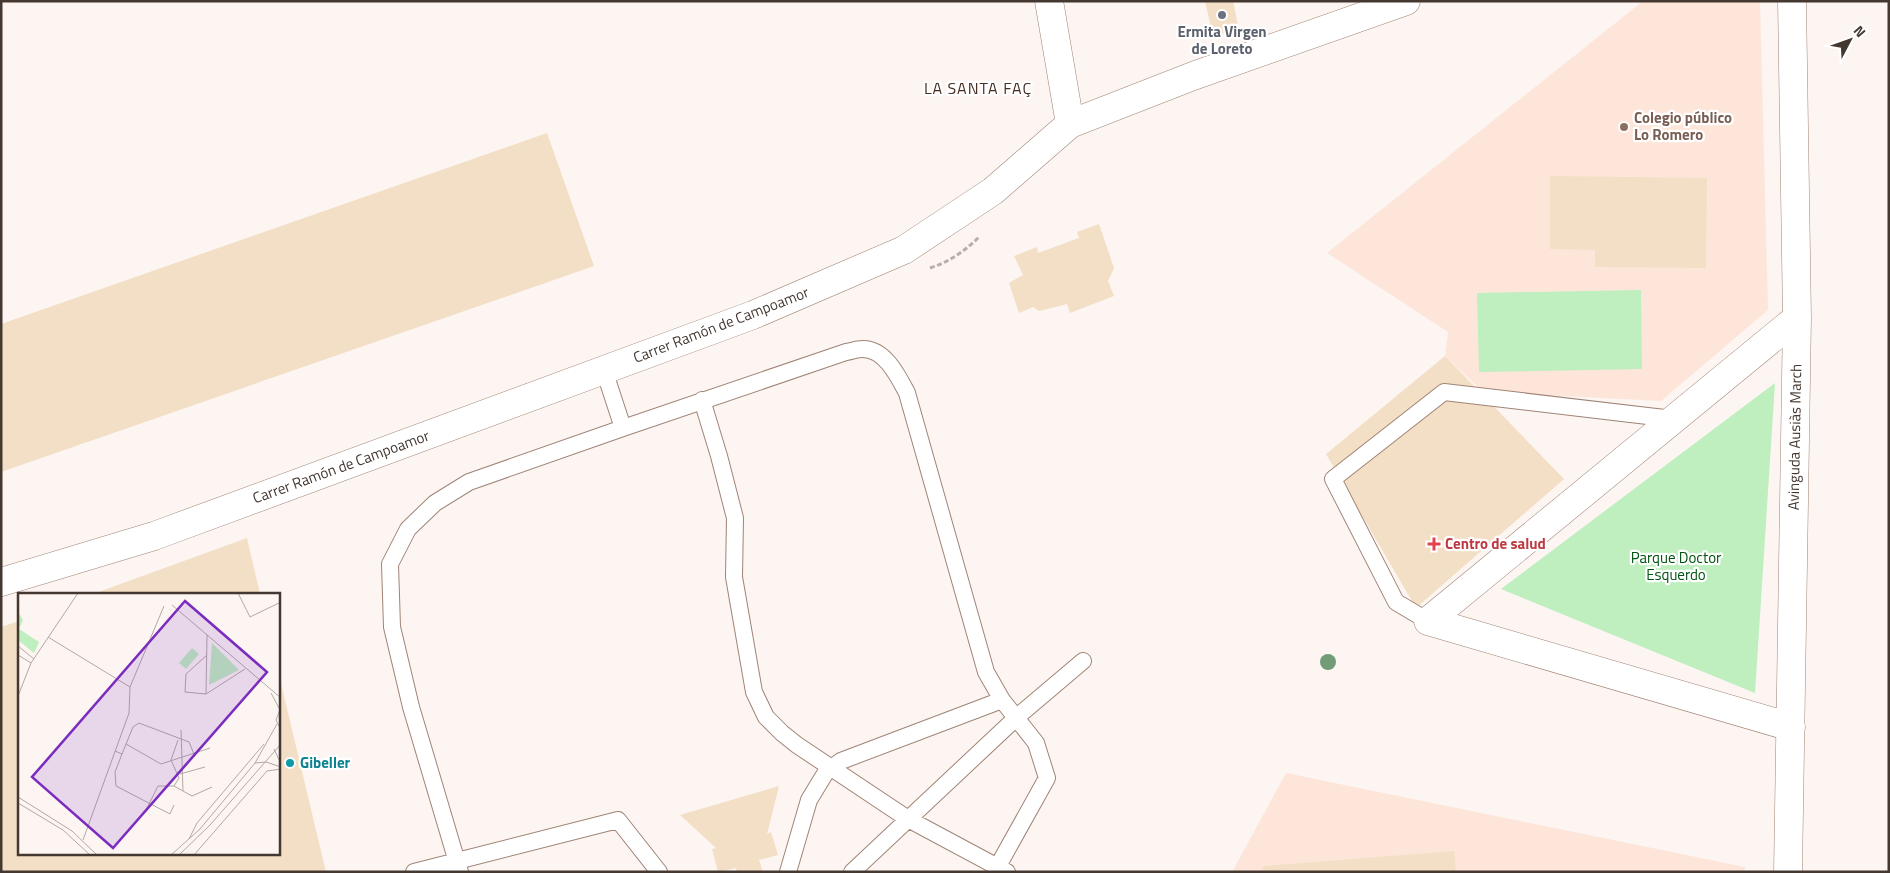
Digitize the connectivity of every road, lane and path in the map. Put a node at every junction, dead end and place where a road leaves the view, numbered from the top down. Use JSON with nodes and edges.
{"nodes":[{"id":1,"x":1049,"y":1,"type":"edge"},
{"id":2,"x":1406,"y":1,"type":"edge"},
{"id":3,"x":1792,"y":1,"type":"edge"},
{"id":4,"x":1070,"y":124,"type":"junction"},
{"id":5,"x":1797,"y":318,"type":"junction"},
{"id":6,"x":604,"y":370,"type":"junction"},
{"id":7,"x":702,"y":400,"type":"junction"},
{"id":8,"x":1673,"y":419,"type":"junction"},
{"id":9,"x":623,"y":428,"type":"junction"},
{"id":10,"x":1,"y":582,"type":"edge"},
{"id":11,"x":1428,"y":621,"type":"junction"},
{"id":12,"x":1083,"y":661,"type":"dead end"},
{"id":13,"x":1002,"y":700,"type":"junction"},
{"id":14,"x":1017,"y":717,"type":"junction"},
{"id":15,"x":1791,"y":727,"type":"junction"},
{"id":16,"x":831,"y":768,"type":"junction"},
{"id":17,"x":908,"y":819,"type":"junction"},
{"id":18,"x":459,"y":866,"type":"edge"},
{"id":19,"x":1002,"y":869,"type":"edge"},
{"id":20,"x":414,"y":872,"type":"edge"},
{"id":21,"x":659,"y":872,"type":"edge"},
{"id":22,"x":788,"y":872,"type":"edge"},
{"id":23,"x":852,"y":872,"type":"edge"},
{"id":24,"x":1788,"y":872,"type":"edge"}],
"edges":[{"from":1,"to":4,"type":"street"},
{"from":2,"to":4,"type":"street","name":"Carrer Ramón de Campoamor"},
{"from":3,"to":5,"type":"street","name":"Avinguda Ausiàs March"},
{"from":4,"to":6,"type":"street","name":"Carrer Ramón de Campoamor"},
{"from":5,"to":8,"type":"street"},
{"from":5,"to":15,"type":"street","name":"Avinguda Ausiàs March"},
{"from":6,"to":9,"type":"lane"},
{"from":6,"to":10,"type":"street","name":"Carrer Ramón de Campoamor"},
{"from":7,"to":9,"type":"lane"},
{"from":7,"to":13,"type":"lane"},
{"from":7,"to":16,"type":"lane"},
{"from":8,"to":11,"type":"street"},
{"from":8,"to":11,"type":"lane"},
{"from":9,"to":18,"type":"lane"},
{"from":11,"to":15,"type":"street"},
{"from":12,"to":14,"type":"lane"},
{"from":13,"to":14,"type":"lane"},
{"from":13,"to":16,"type":"lane"},
{"from":14,"to":17,"type":"lane"},
{"from":14,"to":19,"type":"lane"},
{"from":15,"to":24,"type":"street","name":"Avinguda Ausiàs March"},
{"from":16,"to":17,"type":"lane"},
{"from":16,"to":22,"type":"lane"},
{"from":17,"to":19,"type":"lane"},
{"from":17,"to":23,"type":"lane"},
{"from":18,"to":20,"type":"lane"},
{"from":18,"to":21,"type":"lane"}]}
